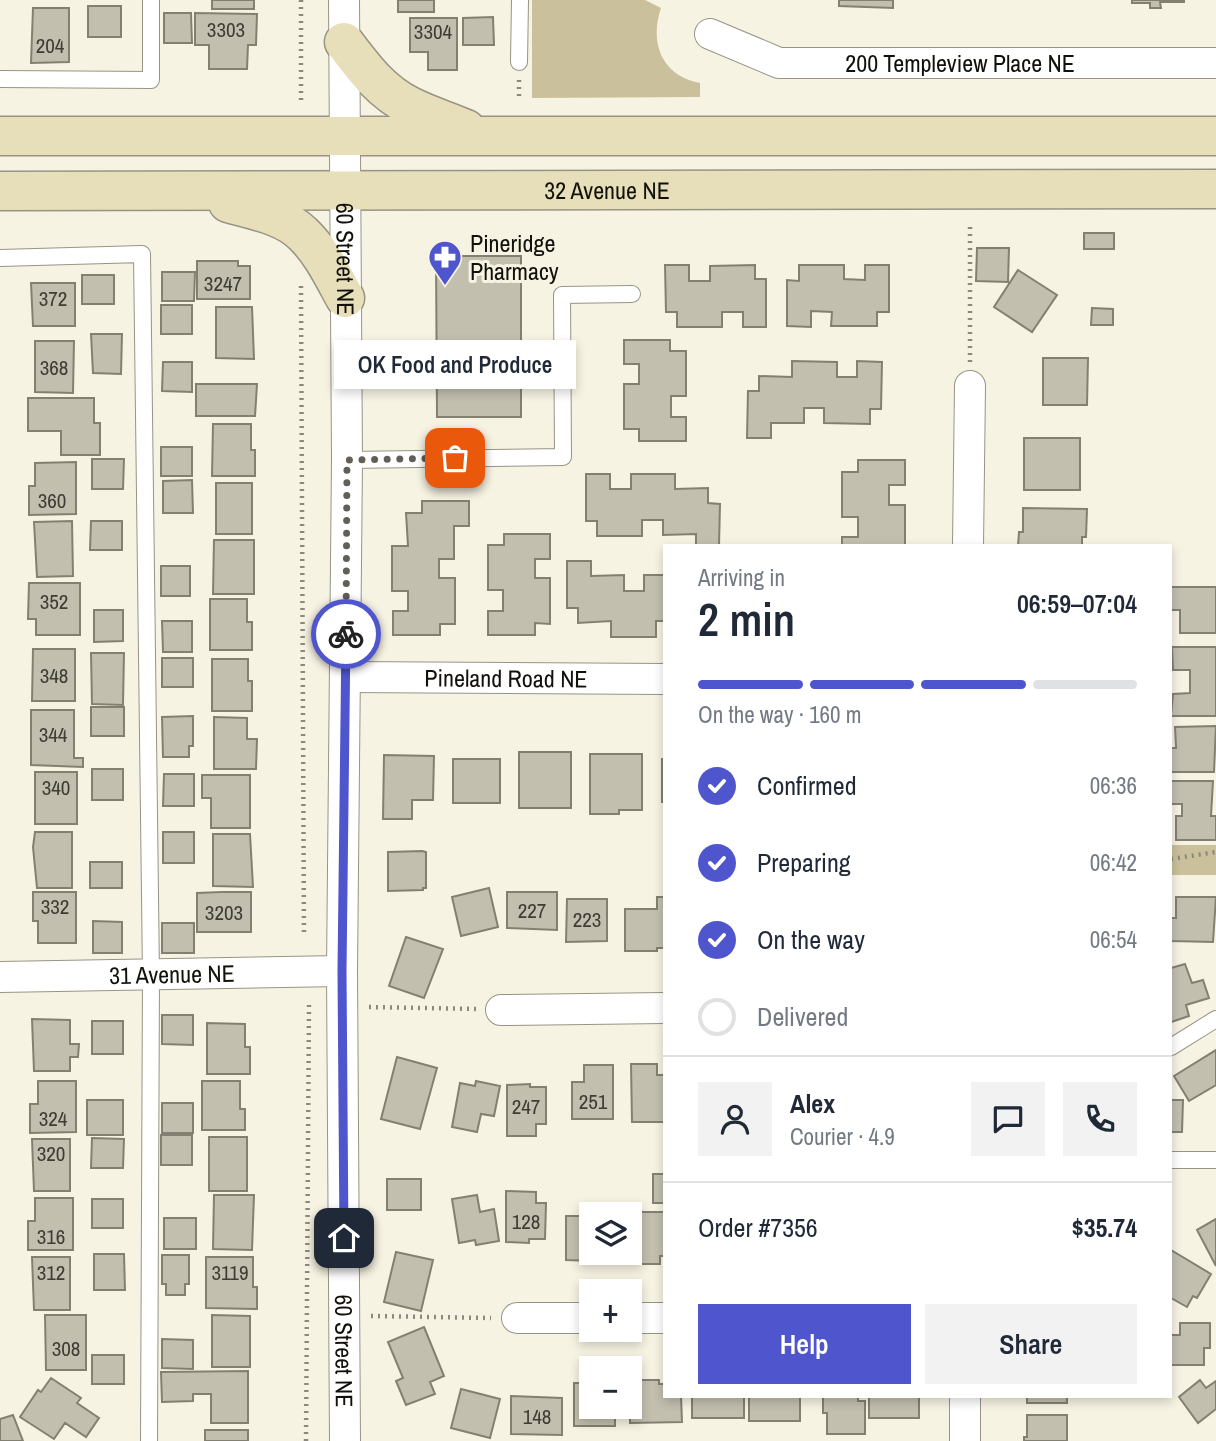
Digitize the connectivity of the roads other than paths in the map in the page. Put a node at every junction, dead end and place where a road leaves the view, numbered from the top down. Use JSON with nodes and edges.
{"nodes":[{"id":1,"x":150,"y":0,"type":"edge"},
{"id":2,"x":344,"y":0,"type":"edge"},
{"id":3,"x":520,"y":0,"type":"edge"},
{"id":4,"x":710,"y":34,"type":"dead end"},
{"id":5,"x":344,"y":42,"type":"junction"},
{"id":6,"x":519,"y":62,"type":"dead end"},
{"id":7,"x":1216,"y":63,"type":"edge"},
{"id":8,"x":0,"y":79,"type":"edge"},
{"id":9,"x":0,"y":136,"type":"edge"},
{"id":10,"x":345,"y":136,"type":"junction"},
{"id":11,"x":484,"y":136,"type":"junction"},
{"id":12,"x":1216,"y":136,"type":"edge"},
{"id":13,"x":1216,"y":189,"type":"edge"},
{"id":14,"x":0,"y":191,"type":"edge"},
{"id":15,"x":193,"y":191,"type":"junction"},
{"id":16,"x":345,"y":191,"type":"junction"},
{"id":17,"x":0,"y":258,"type":"edge"},
{"id":18,"x":632,"y":294,"type":"dead end"},
{"id":19,"x":345,"y":298,"type":"junction"},
{"id":20,"x":970,"y":386,"type":"road end"},
{"id":21,"x":347,"y":460,"type":"junction"},
{"id":22,"x":968,"y":544,"type":"edge"},
{"id":23,"x":345,"y":677,"type":"junction"},
{"id":24,"x":663,"y":679,"type":"edge"},
{"id":25,"x":342,"y":971,"type":"junction"},
{"id":26,"x":150,"y":976,"type":"junction"},
{"id":27,"x":0,"y":977,"type":"edge"},
{"id":28,"x":663,"y":1008,"type":"edge"},
{"id":29,"x":501,"y":1010,"type":"road end"},
{"id":30,"x":1216,"y":1019,"type":"edge"},
{"id":31,"x":1172,"y":1045,"type":"edge"},
{"id":32,"x":1172,"y":1160,"type":"edge"},
{"id":33,"x":1216,"y":1160,"type":"edge"},
{"id":34,"x":517,"y":1318,"type":"road end"},
{"id":35,"x":579,"y":1318,"type":"edge"},
{"id":36,"x":642,"y":1318,"type":"edge"},
{"id":37,"x":663,"y":1318,"type":"edge"},
{"id":38,"x":965,"y":1398,"type":"edge"},
{"id":39,"x":149,"y":1441,"type":"edge"},
{"id":40,"x":345,"y":1441,"type":"edge"},
{"id":41,"x":965,"y":1441,"type":"edge"}],
"edges":[{"from":1,"to":8,"type":"lane"},
{"from":2,"to":5,"type":"street","name":"60 Street NE"},
{"from":3,"to":6,"type":"lane"},
{"from":4,"to":7,"type":"street","name":"200 Templeview Place NE"},
{"from":5,"to":10,"type":"street","name":"60 Street NE"},
{"from":5,"to":11,"type":"main road"},
{"from":9,"to":10,"type":"main road"},
{"from":10,"to":11,"type":"main road"},
{"from":10,"to":16,"type":"street","name":"60 Street NE"},
{"from":11,"to":12,"type":"main road"},
{"from":13,"to":16,"type":"main road","name":"32 Avenue NE"},
{"from":14,"to":15,"type":"main road","name":"32 Avenue NE"},
{"from":15,"to":16,"type":"main road","name":"32 Avenue NE"},
{"from":15,"to":19,"type":"main road"},
{"from":16,"to":19,"type":"street","name":"60 Street NE"},
{"from":17,"to":26,"type":"lane"},
{"from":18,"to":21,"type":"lane"},
{"from":19,"to":21,"type":"street","name":"60 Street NE"},
{"from":20,"to":22,"type":"street"},
{"from":21,"to":23,"type":"street","name":"60 Street NE"},
{"from":23,"to":24,"type":"street","name":"Pineland Road NE"},
{"from":23,"to":25,"type":"street","name":"60 Street NE"},
{"from":25,"to":26,"type":"street","name":"31 Avenue NE"},
{"from":25,"to":40,"type":"street","name":"60 Street NE"},
{"from":26,"to":27,"type":"street","name":"31 Avenue NE"},
{"from":26,"to":39,"type":"lane"},
{"from":28,"to":29,"type":"street"},
{"from":30,"to":31,"type":"lane"},
{"from":32,"to":33,"type":"lane"},
{"from":34,"to":35,"type":"street"},
{"from":36,"to":37,"type":"street"},
{"from":38,"to":41,"type":"street"}]}
